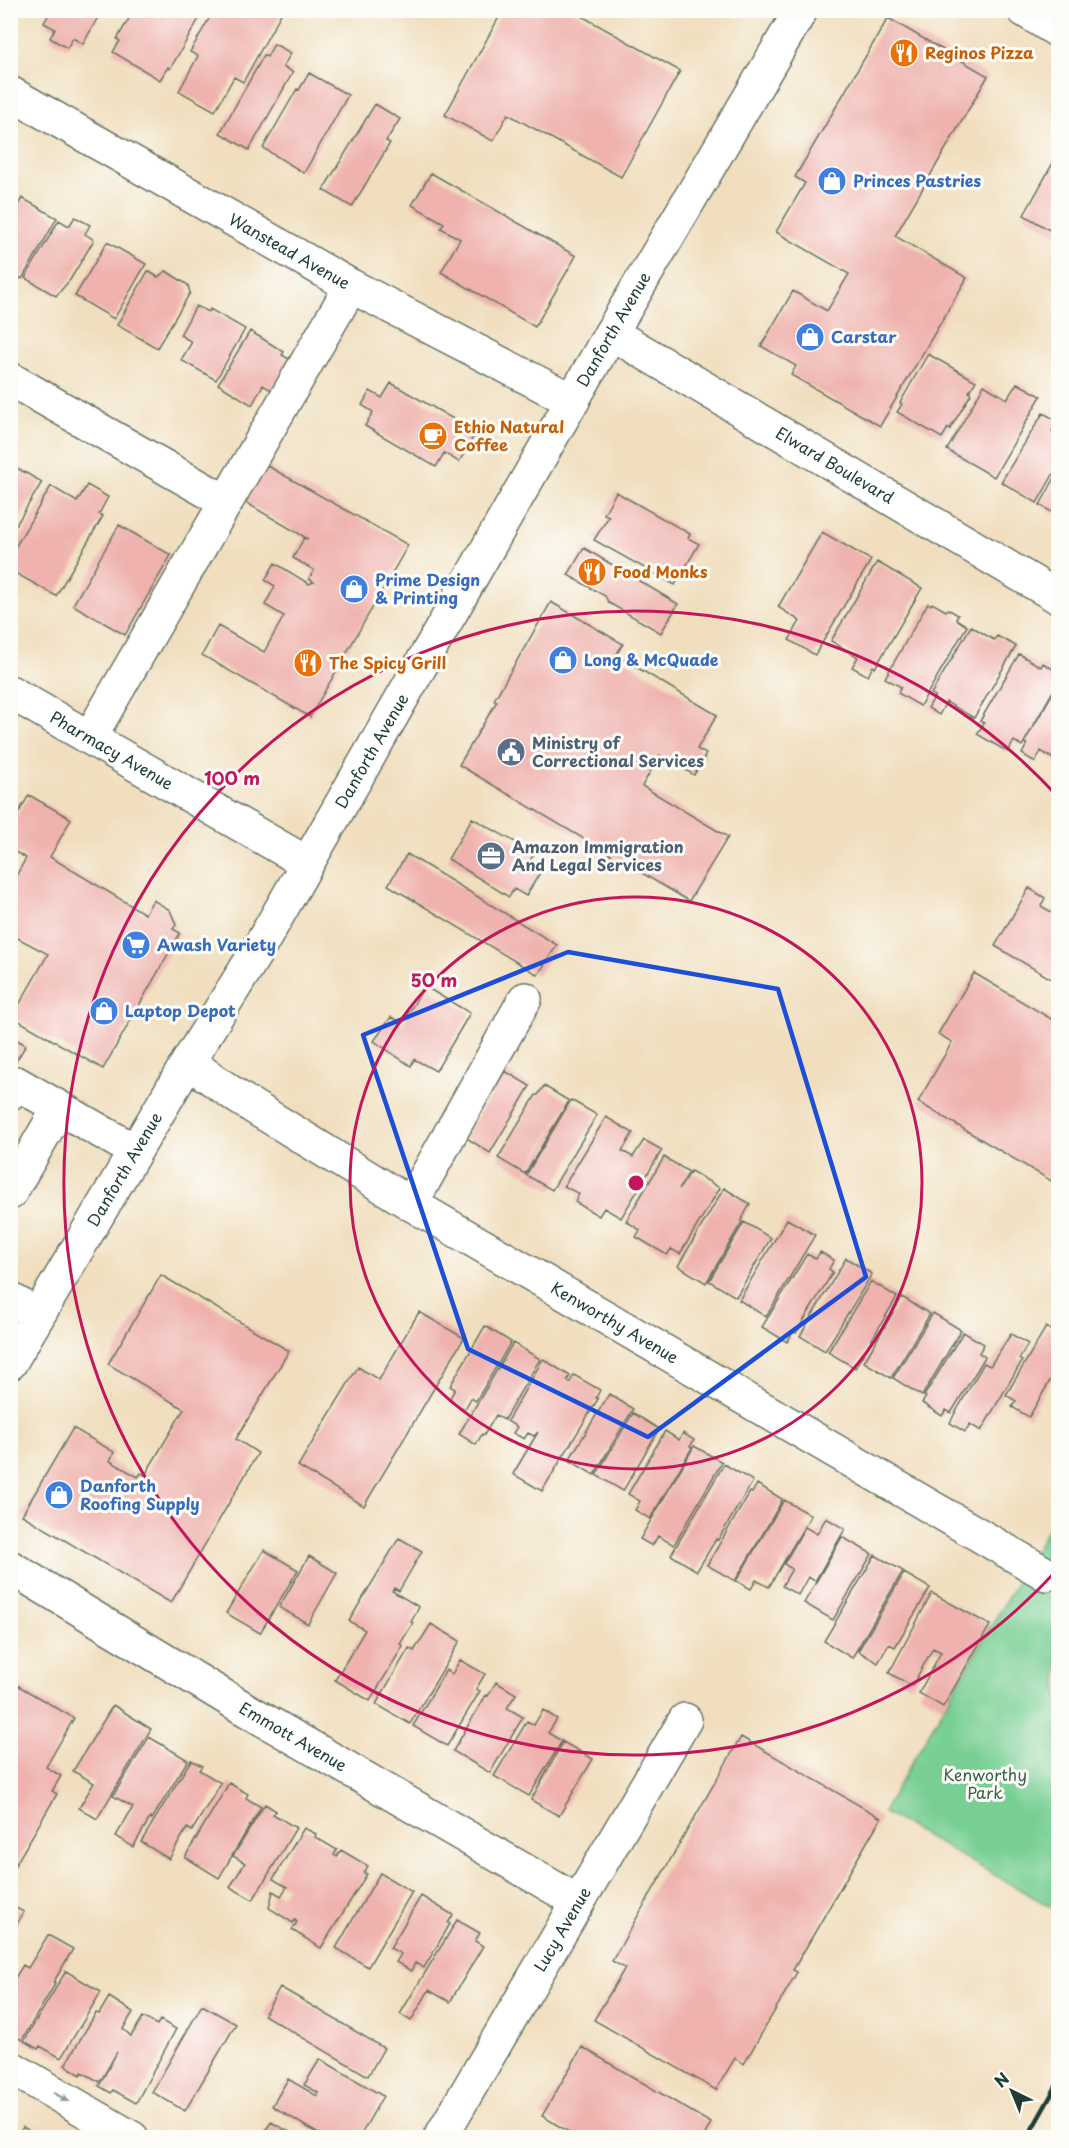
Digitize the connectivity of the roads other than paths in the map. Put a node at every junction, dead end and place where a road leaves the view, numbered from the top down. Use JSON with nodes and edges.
{"nodes":[{"id":1,"x":801,"y":10,"type":"edge"},
{"id":2,"x":1024,"y":10,"type":"edge"},
{"id":3,"x":1059,"y":31,"type":"edge"},
{"id":4,"x":10,"y":93,"type":"edge"},
{"id":5,"x":351,"y":285,"type":"junction"},
{"id":6,"x":611,"y":333,"type":"junction"},
{"id":7,"x":10,"y":379,"type":"edge"},
{"id":8,"x":573,"y":401,"type":"junction"},
{"id":9,"x":226,"y":502,"type":"junction"},
{"id":10,"x":1059,"y":597,"type":"edge"},
{"id":11,"x":10,"y":692,"type":"edge"},
{"id":12,"x":90,"y":737,"type":"junction"},
{"id":13,"x":307,"y":863,"type":"junction"},
{"id":14,"x":525,"y":999,"type":"dead end"},
{"id":15,"x":188,"y":1062,"type":"junction"},
{"id":16,"x":10,"y":1093,"type":"edge"},
{"id":17,"x":59,"y":1108,"type":"junction"},
{"id":18,"x":135,"y":1151,"type":"junction"},
{"id":19,"x":10,"y":1193,"type":"edge"},
{"id":20,"x":411,"y":1204,"type":"junction"},
{"id":21,"x":10,"y":1299,"type":"edge"},
{"id":22,"x":38,"y":1315,"type":"junction"},
{"id":23,"x":10,"y":1363,"type":"edge"},
{"id":24,"x":10,"y":1568,"type":"edge"},
{"id":25,"x":1046,"y":1574,"type":"dead end"},
{"id":26,"x":685,"y":1720,"type":"dead end"},
{"id":27,"x":577,"y":1901,"type":"junction"},
{"id":28,"x":10,"y":2067,"type":"edge"},
{"id":29,"x":132,"y":2138,"type":"edge"},
{"id":30,"x":440,"y":2138,"type":"edge"}],
"edges":[{"from":1,"to":6,"type":"street","name":"Danforth Avenue"},
{"from":2,"to":3,"type":"street"},
{"from":4,"to":5,"type":"street","name":"Wanstead Avenue"},
{"from":5,"to":8,"type":"street","name":"Wanstead Avenue"},
{"from":5,"to":9,"type":"street"},
{"from":6,"to":8,"type":"street","name":"Danforth Avenue"},
{"from":6,"to":10,"type":"street","name":"Elward Boulevard"},
{"from":7,"to":9,"type":"street"},
{"from":8,"to":13,"type":"street","name":"Danforth Avenue"},
{"from":9,"to":12,"type":"street"},
{"from":11,"to":12,"type":"street","name":"Pharmacy Avenue"},
{"from":12,"to":13,"type":"street","name":"Pharmacy Avenue"},
{"from":13,"to":15,"type":"street","name":"Danforth Avenue"},
{"from":14,"to":20,"type":"street"},
{"from":15,"to":18,"type":"street","name":"Danforth Avenue"},
{"from":15,"to":20,"type":"street","name":"Kenworthy Avenue"},
{"from":16,"to":17,"type":"street"},
{"from":17,"to":18,"type":"street"},
{"from":17,"to":19,"type":"street"},
{"from":18,"to":22,"type":"street","name":"Danforth Avenue"},
{"from":20,"to":25,"type":"street","name":"Kenworthy Avenue"},
{"from":21,"to":22,"type":"street"},
{"from":22,"to":23,"type":"street","name":"Danforth Avenue"},
{"from":24,"to":27,"type":"street","name":"Emmott Avenue"},
{"from":26,"to":27,"type":"street","name":"Lucy Avenue"},
{"from":27,"to":30,"type":"street","name":"Lucy Avenue"},
{"from":28,"to":29,"type":"street","one_way":true}]}
